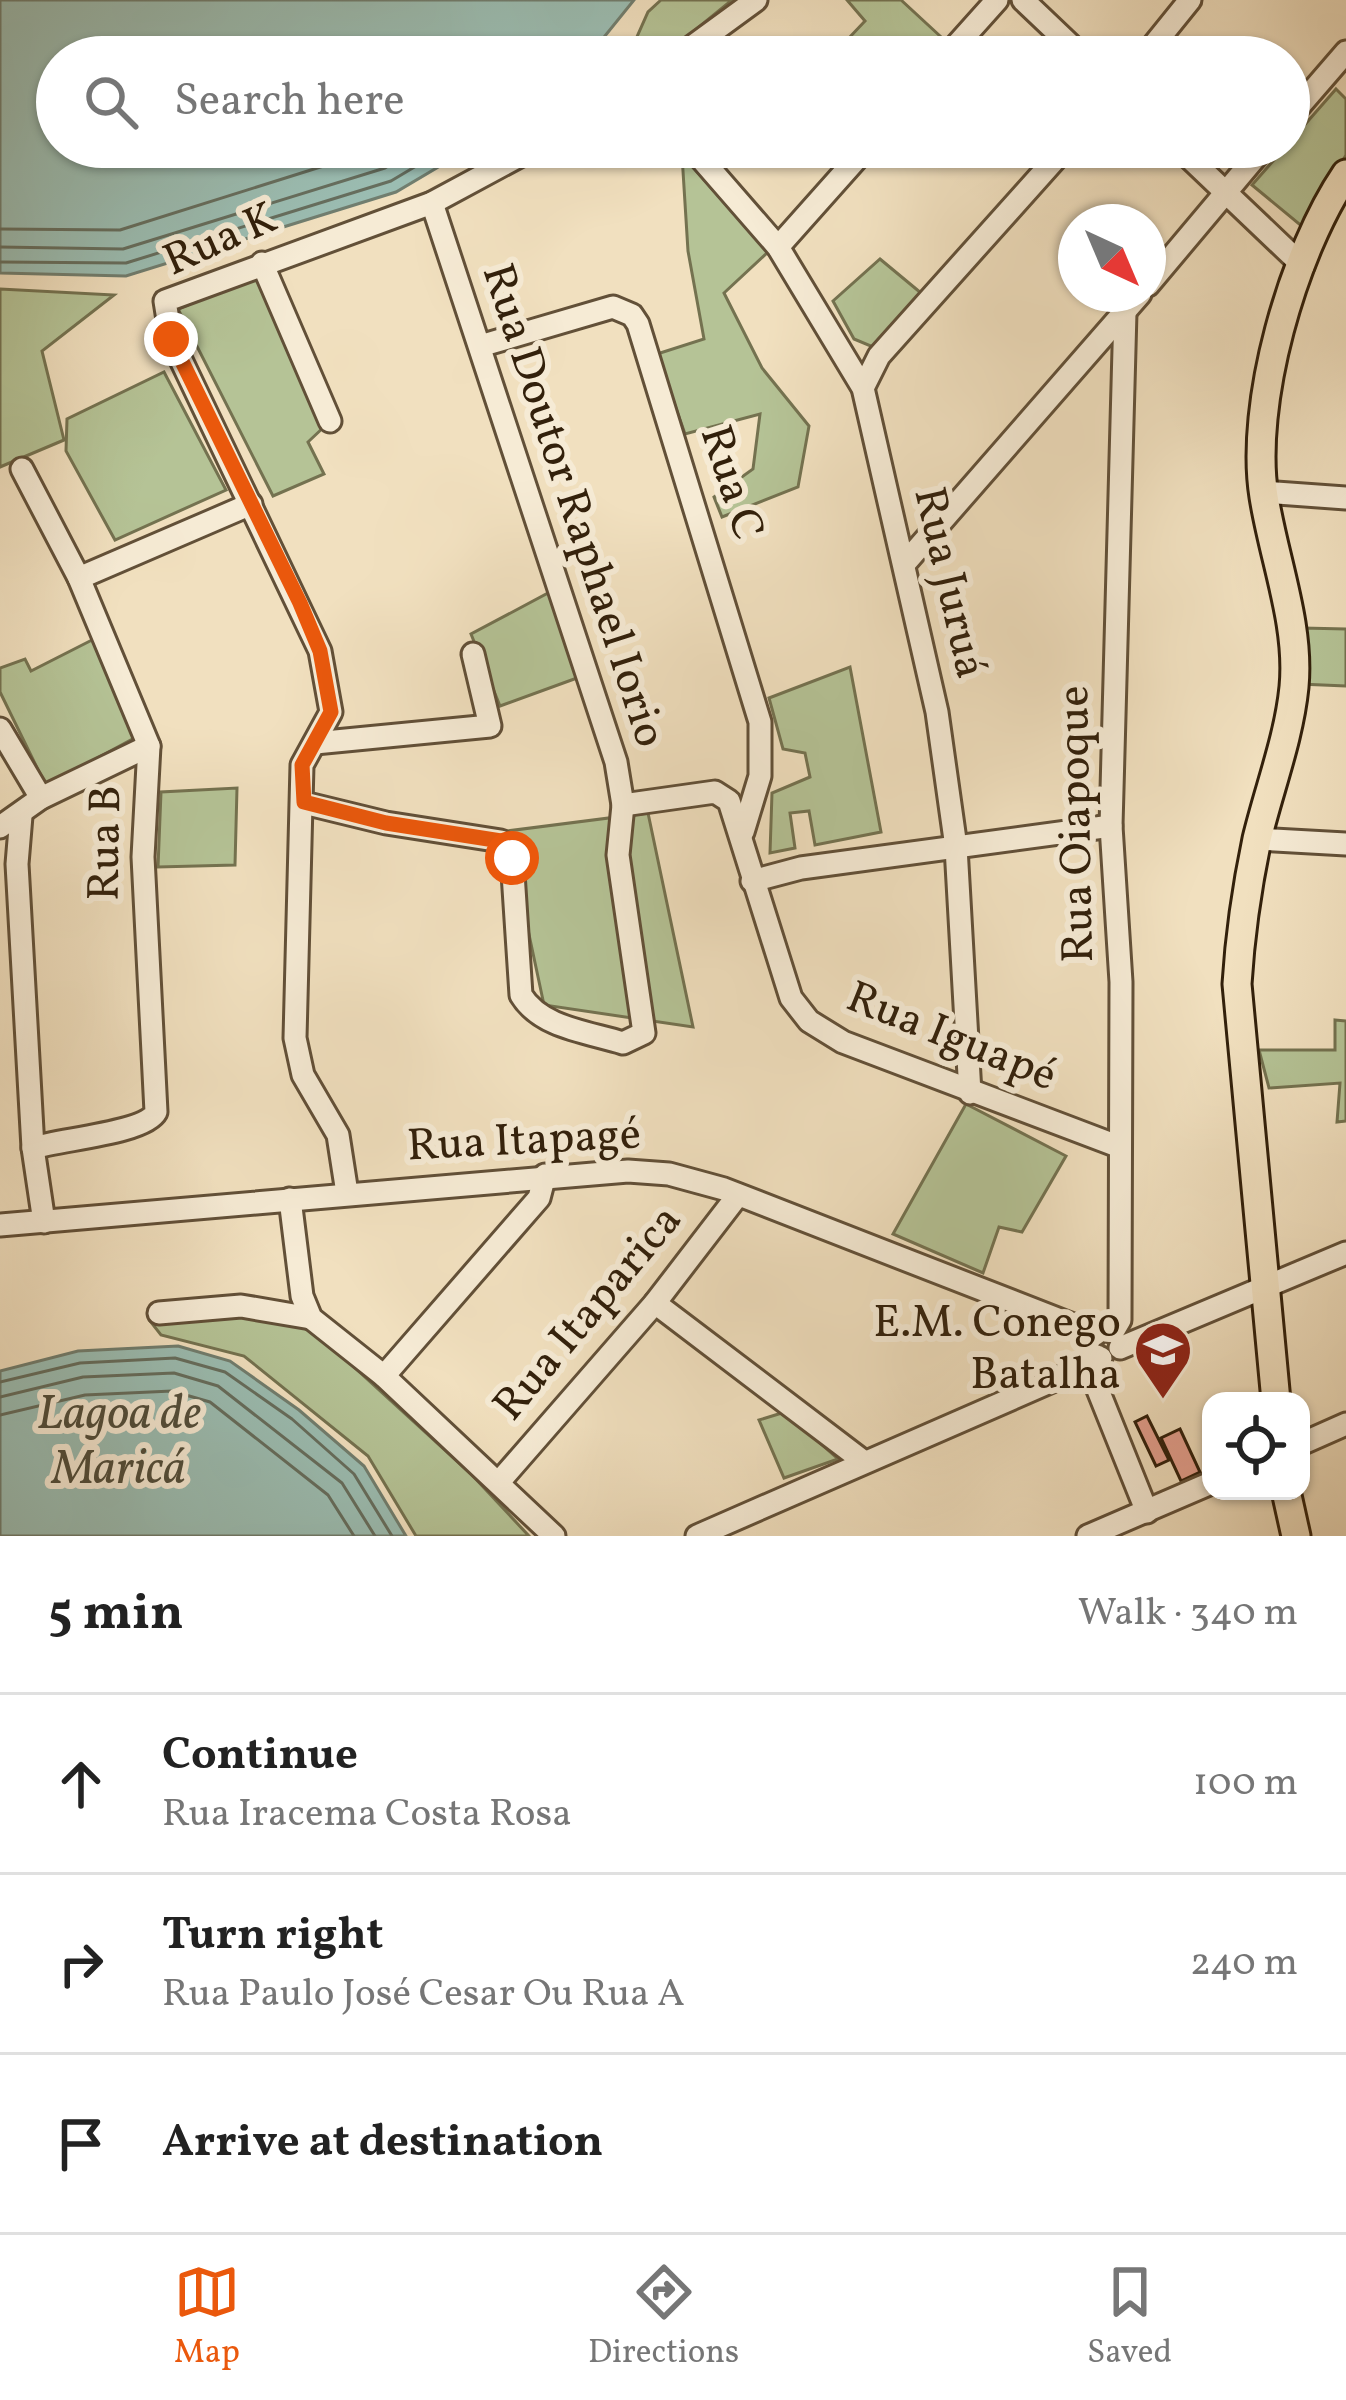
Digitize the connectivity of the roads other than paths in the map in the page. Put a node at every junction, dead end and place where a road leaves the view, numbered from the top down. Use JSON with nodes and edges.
{"nodes":[{"id":1,"x":756,"y":0,"type":"edge"},
{"id":2,"x":997,"y":0,"type":"edge"},
{"id":3,"x":1023,"y":0,"type":"edge"},
{"id":4,"x":1190,"y":0,"type":"edge"},
{"id":5,"x":707,"y":36,"type":"edge"},
{"id":6,"x":965,"y":36,"type":"edge"},
{"id":7,"x":1061,"y":36,"type":"edge"},
{"id":8,"x":1161,"y":36,"type":"edge"},
{"id":9,"x":1346,"y":52,"type":"edge"},
{"id":10,"x":1310,"y":94,"type":"edge"},
{"id":11,"x":497,"y":168,"type":"edge"},
{"id":12,"x":709,"y":168,"type":"edge"},
{"id":13,"x":848,"y":168,"type":"edge"},
{"id":14,"x":1047,"y":168,"type":"edge"},
{"id":15,"x":1200,"y":168,"type":"edge"},
{"id":16,"x":1247,"y":168,"type":"edge"},
{"id":17,"x":1346,"y":174,"type":"edge"},
{"id":18,"x":1226,"y":193,"type":"junction"},
{"id":19,"x":433,"y":203,"type":"junction"},
{"id":20,"x":778,"y":247,"type":"junction"},
{"id":21,"x":262,"y":263,"type":"junction"},
{"id":22,"x":1166,"y":264,"type":"edge"},
{"id":23,"x":1303,"y":266,"type":"junction"},
{"id":24,"x":1125,"y":312,"type":"joint"},
{"id":25,"x":480,"y":346,"type":"junction"},
{"id":26,"x":846,"y":354,"type":"junction"},
{"id":27,"x":879,"y":356,"type":"junction"},
{"id":28,"x":863,"y":388,"type":"junction"},
{"id":29,"x":330,"y":421,"type":"dead end"},
{"id":30,"x":22,"y":469,"type":"dead end"},
{"id":31,"x":1263,"y":492,"type":"junction"},
{"id":32,"x":1346,"y":498,"type":"edge"},
{"id":33,"x":251,"y":504,"type":"junction"},
{"id":34,"x":906,"y":562,"type":"junction"},
{"id":35,"x":79,"y":578,"type":"junction"},
{"id":36,"x":473,"y":655,"type":"dead end"},
{"id":37,"x":0,"y":729,"type":"edge"},
{"id":38,"x":315,"y":743,"type":"junction"},
{"id":39,"x":149,"y":746,"type":"junction"},
{"id":40,"x":41,"y":797,"type":"junction"},
{"id":41,"x":304,"y":802,"type":"junction"},
{"id":42,"x":622,"y":805,"type":"junction"},
{"id":43,"x":21,"y":816,"type":"junction"},
{"id":44,"x":1111,"y":826,"type":"junction"},
{"id":45,"x":0,"y":827,"type":"edge"},
{"id":46,"x":743,"y":832,"type":"junction"},
{"id":47,"x":1258,"y":839,"type":"junction"},
{"id":48,"x":1346,"y":844,"type":"edge"},
{"id":49,"x":956,"y":847,"type":"junction"},
{"id":50,"x":752,"y":881,"type":"junction"},
{"id":51,"x":970,"y":1093,"type":"junction"},
{"id":52,"x":1120,"y":1147,"type":"junction"},
{"id":53,"x":33,"y":1148,"type":"junction"},
{"id":54,"x":545,"y":1175,"type":"junction"},
{"id":55,"x":347,"y":1193,"type":"junction"},
{"id":56,"x":738,"y":1195,"type":"junction"},
{"id":57,"x":290,"y":1199,"type":"junction"},
{"id":58,"x":44,"y":1222,"type":"junction"},
{"id":59,"x":0,"y":1225,"type":"edge"},
{"id":60,"x":1346,"y":1252,"type":"edge"},
{"id":61,"x":1268,"y":1287,"type":"junction"},
{"id":62,"x":655,"y":1303,"type":"junction"},
{"id":63,"x":159,"y":1313,"type":"dead end"},
{"id":64,"x":311,"y":1318,"type":"junction"},
{"id":65,"x":1106,"y":1346,"type":"junction"},
{"id":66,"x":384,"y":1376,"type":"junction"},
{"id":67,"x":1275,"y":1392,"type":"edge"},
{"id":68,"x":1346,"y":1424,"type":"edge"},
{"id":69,"x":1310,"y":1440,"type":"edge"},
{"id":70,"x":863,"y":1461,"type":"junction"},
{"id":71,"x":499,"y":1482,"type":"junction"},
{"id":72,"x":1202,"y":1487,"type":"edge"},
{"id":73,"x":1288,"y":1500,"type":"edge"},
{"id":74,"x":1148,"y":1512,"type":"junction"},
{"id":75,"x":554,"y":1536,"type":"edge"},
{"id":76,"x":698,"y":1536,"type":"edge"},
{"id":77,"x":1088,"y":1536,"type":"edge"},
{"id":78,"x":1296,"y":1536,"type":"edge"}],
"edges":[{"from":1,"to":5,"type":"street"},
{"from":2,"to":6,"type":"street"},
{"from":3,"to":7,"type":"street"},
{"from":4,"to":8,"type":"street"},
{"from":9,"to":10,"type":"street"},
{"from":11,"to":19,"type":"street","name":"Rua K"},
{"from":12,"to":20,"type":"street","name":"Rua Juruá"},
{"from":13,"to":20,"type":"street"},
{"from":14,"to":27,"type":"street"},
{"from":15,"to":18,"type":"street"},
{"from":16,"to":18,"type":"street"},
{"from":17,"to":23,"type":"main road"},
{"from":18,"to":22,"type":"street"},
{"from":18,"to":23,"type":"street"},
{"from":19,"to":21,"type":"street","name":"Rua K"},
{"from":19,"to":25,"type":"street","name":"Rua Doutor Raphael Iorio"},
{"from":20,"to":26,"type":"street","name":"Rua Juruá"},
{"from":21,"to":29,"type":"street"},
{"from":21,"to":33,"type":"street","name":"Rua K"},
{"from":23,"to":31,"type":"main road"},
{"from":24,"to":34,"type":"street"},
{"from":24,"to":44,"type":"street","name":"Rua Oiapoque"},
{"from":25,"to":42,"type":"street","name":"Rua Doutor Raphael Iorio"},
{"from":25,"to":46,"type":"street","name":"Rua C"},
{"from":26,"to":27,"type":"street"},
{"from":26,"to":28,"type":"street","name":"Rua Juruá"},
{"from":27,"to":28,"type":"street"},
{"from":28,"to":34,"type":"street","name":"Rua Juruá"},
{"from":30,"to":35,"type":"street","name":"Rua B"},
{"from":31,"to":32,"type":"street"},
{"from":31,"to":47,"type":"main road"},
{"from":33,"to":35,"type":"street"},
{"from":33,"to":38,"type":"street"},
{"from":34,"to":49,"type":"street","name":"Rua Juruá"},
{"from":35,"to":39,"type":"street","name":"Rua B"},
{"from":36,"to":38,"type":"street"},
{"from":37,"to":40,"type":"street"},
{"from":38,"to":41,"type":"street"},
{"from":39,"to":40,"type":"street"},
{"from":39,"to":53,"type":"street","name":"Rua B"},
{"from":40,"to":43,"type":"street"},
{"from":41,"to":42,"type":"street","name":"Rua Doutor Raphael Iorio"},
{"from":41,"to":55,"type":"street"},
{"from":42,"to":46,"type":"street"},
{"from":43,"to":45,"type":"street"},
{"from":43,"to":53,"type":"street"},
{"from":44,"to":49,"type":"street"},
{"from":44,"to":52,"type":"street","name":"Rua Oiapoque"},
{"from":46,"to":50,"type":"street","name":"Rua Iguapé"},
{"from":47,"to":48,"type":"street"},
{"from":47,"to":61,"type":"main road"},
{"from":49,"to":50,"type":"street"},
{"from":49,"to":51,"type":"street","name":"Rua Juruá"},
{"from":50,"to":51,"type":"street","name":"Rua Iguapé"},
{"from":51,"to":52,"type":"street","name":"Rua Iguapé"},
{"from":52,"to":65,"type":"street","name":"Rua Oiapoque"},
{"from":53,"to":58,"type":"street"},
{"from":54,"to":55,"type":"street","name":"Rua Itapagé"},
{"from":54,"to":56,"type":"street","name":"Rua Itapagé"},
{"from":54,"to":66,"type":"street"},
{"from":55,"to":57,"type":"street","name":"Rua Itapagé"},
{"from":56,"to":62,"type":"street","name":"Rua Itaparica"},
{"from":56,"to":65,"type":"street","name":"Rua Itapagé"},
{"from":57,"to":58,"type":"street","name":"Rua Itapagé"},
{"from":57,"to":64,"type":"street"},
{"from":58,"to":59,"type":"street","name":"Rua Itapagé"},
{"from":60,"to":61,"type":"street"},
{"from":61,"to":65,"type":"street"},
{"from":61,"to":67,"type":"main road"},
{"from":62,"to":70,"type":"street"},
{"from":62,"to":71,"type":"street","name":"Rua Itaparica"},
{"from":63,"to":64,"type":"street"},
{"from":64,"to":66,"type":"street"},
{"from":65,"to":70,"type":"street"},
{"from":65,"to":74,"type":"street","name":"Rua Oiapoque"},
{"from":66,"to":71,"type":"street"},
{"from":68,"to":69,"type":"street"},
{"from":70,"to":76,"type":"street"},
{"from":71,"to":75,"type":"street"},
{"from":72,"to":74,"type":"street"},
{"from":73,"to":78,"type":"main road"},
{"from":74,"to":77,"type":"street"}]}
